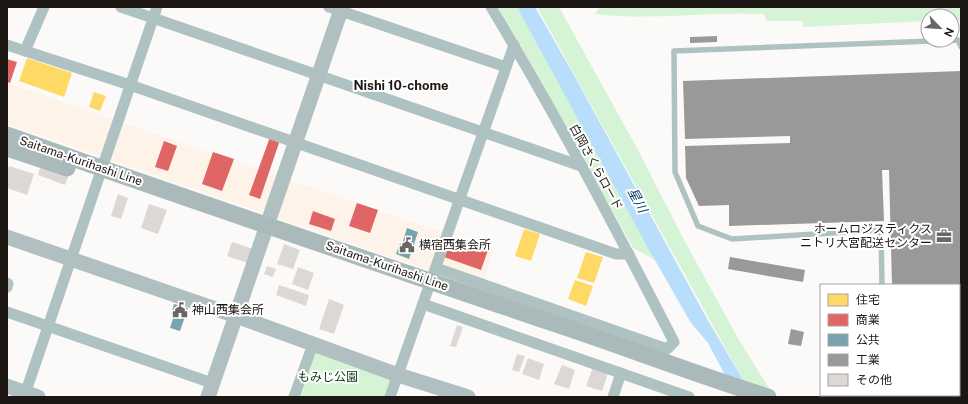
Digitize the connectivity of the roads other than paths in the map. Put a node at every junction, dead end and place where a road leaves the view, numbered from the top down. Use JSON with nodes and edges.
{"nodes":[{"id":1,"x":44,"y":7,"type":"edge"},
{"id":2,"x":121,"y":7,"type":"edge"},
{"id":3,"x":157,"y":7,"type":"edge"},
{"id":4,"x":491,"y":7,"type":"edge"},
{"id":5,"x":337,"y":8,"type":"edge"},
{"id":6,"x":153,"y":18,"type":"junction"},
{"id":7,"x":7,"y":45,"type":"edge"},
{"id":8,"x":514,"y":45,"type":"junction"},
{"id":9,"x":961,"y":47,"type":"edge"},
{"id":10,"x":25,"y":51,"type":"junction"},
{"id":11,"x":506,"y":67,"type":"junction"},
{"id":12,"x":319,"y":75,"type":"junction"},
{"id":13,"x":130,"y":85,"type":"junction"},
{"id":14,"x":483,"y":132,"type":"junction"},
{"id":15,"x":7,"y":135,"type":"edge"},
{"id":16,"x":295,"y":143,"type":"junction"},
{"id":17,"x":7,"y":148,"type":"edge"},
{"id":18,"x":581,"y":166,"type":"junction"},
{"id":19,"x":100,"y":173,"type":"junction"},
{"id":20,"x":460,"y":200,"type":"junction"},
{"id":21,"x":266,"y":229,"type":"junction"},
{"id":22,"x":7,"y":237,"type":"edge"},
{"id":23,"x":629,"y":254,"type":"junction"},
{"id":24,"x":71,"y":259,"type":"junction"},
{"id":25,"x":7,"y":283,"type":"edge"},
{"id":26,"x":882,"y":284,"type":"edge"},
{"id":27,"x":429,"y":286,"type":"junction"},
{"id":28,"x":7,"y":287,"type":"edge"},
{"id":29,"x":7,"y":312,"type":"edge"},
{"id":30,"x":236,"y":316,"type":"junction"},
{"id":31,"x":48,"y":326,"type":"junction"},
{"id":32,"x":313,"y":344,"type":"junction"},
{"id":33,"x":621,"y":373,"type":"junction"},
{"id":34,"x":398,"y":375,"type":"junction"},
{"id":35,"x":703,"y":382,"type":"junction"},
{"id":36,"x":7,"y":386,"type":"edge"},
{"id":37,"x":210,"y":390,"type":"edge"},
{"id":38,"x":29,"y":396,"type":"edge"},
{"id":39,"x":294,"y":397,"type":"edge"},
{"id":40,"x":390,"y":397,"type":"edge"},
{"id":41,"x":466,"y":397,"type":"edge"},
{"id":42,"x":613,"y":397,"type":"edge"},
{"id":43,"x":689,"y":397,"type":"edge"},
{"id":44,"x":731,"y":397,"type":"edge"},
{"id":45,"x":767,"y":397,"type":"edge"}],
"edges":[{"from":1,"to":10,"type":"street"},
{"from":2,"to":6,"type":"street"},
{"from":3,"to":6,"type":"street"},
{"from":4,"to":8,"type":"street","name":"白岡さくらロード"},
{"from":5,"to":11,"type":"street"},
{"from":5,"to":12,"type":"street"},
{"from":6,"to":12,"type":"street"},
{"from":6,"to":13,"type":"street"},
{"from":7,"to":10,"type":"street"},
{"from":8,"to":11,"type":"street"},
{"from":8,"to":18,"type":"street","name":"白岡さくらロード"},
{"from":9,"to":26,"type":"lane"},
{"from":10,"to":13,"type":"street"},
{"from":11,"to":14,"type":"street"},
{"from":12,"to":14,"type":"street"},
{"from":12,"to":16,"type":"street"},
{"from":13,"to":16,"type":"street"},
{"from":13,"to":19,"type":"street"},
{"from":14,"to":18,"type":"street"},
{"from":14,"to":20,"type":"street"},
{"from":15,"to":19,"type":"main road","name":"Saitama-Kurihashi Line"},
{"from":16,"to":20,"type":"street"},
{"from":16,"to":21,"type":"street"},
{"from":17,"to":19,"type":"main road","name":"Saitama-Kurihashi Line"},
{"from":18,"to":23,"type":"street","name":"白岡さくらロード"},
{"from":19,"to":21,"type":"main road","name":"Saitama-Kurihashi Line"},
{"from":19,"to":24,"type":"street"},
{"from":20,"to":23,"type":"street"},
{"from":20,"to":27,"type":"street"},
{"from":21,"to":27,"type":"main road","name":"Saitama-Kurihashi Line"},
{"from":21,"to":30,"type":"street"},
{"from":22,"to":24,"type":"street"},
{"from":23,"to":27,"type":"street","name":"白岡さくらロード"},
{"from":24,"to":30,"type":"street"},
{"from":24,"to":31,"type":"street"},
{"from":25,"to":28,"type":"street"},
{"from":27,"to":33,"type":"street"},
{"from":27,"to":34,"type":"street"},
{"from":27,"to":35,"type":"main road","name":"Saitama-Kurihashi Line"},
{"from":29,"to":31,"type":"street"},
{"from":30,"to":32,"type":"street"},
{"from":30,"to":37,"type":"street"},
{"from":31,"to":37,"type":"street"},
{"from":31,"to":38,"type":"street"},
{"from":32,"to":34,"type":"street"},
{"from":32,"to":39,"type":"street"},
{"from":33,"to":42,"type":"street"},
{"from":33,"to":43,"type":"street"},
{"from":34,"to":40,"type":"street"},
{"from":34,"to":41,"type":"street"},
{"from":35,"to":44,"type":"main road","name":"Saitama-Kurihashi Line"},
{"from":35,"to":45,"type":"main road","name":"Saitama-Kurihashi Line"},
{"from":36,"to":38,"type":"street"}]}
